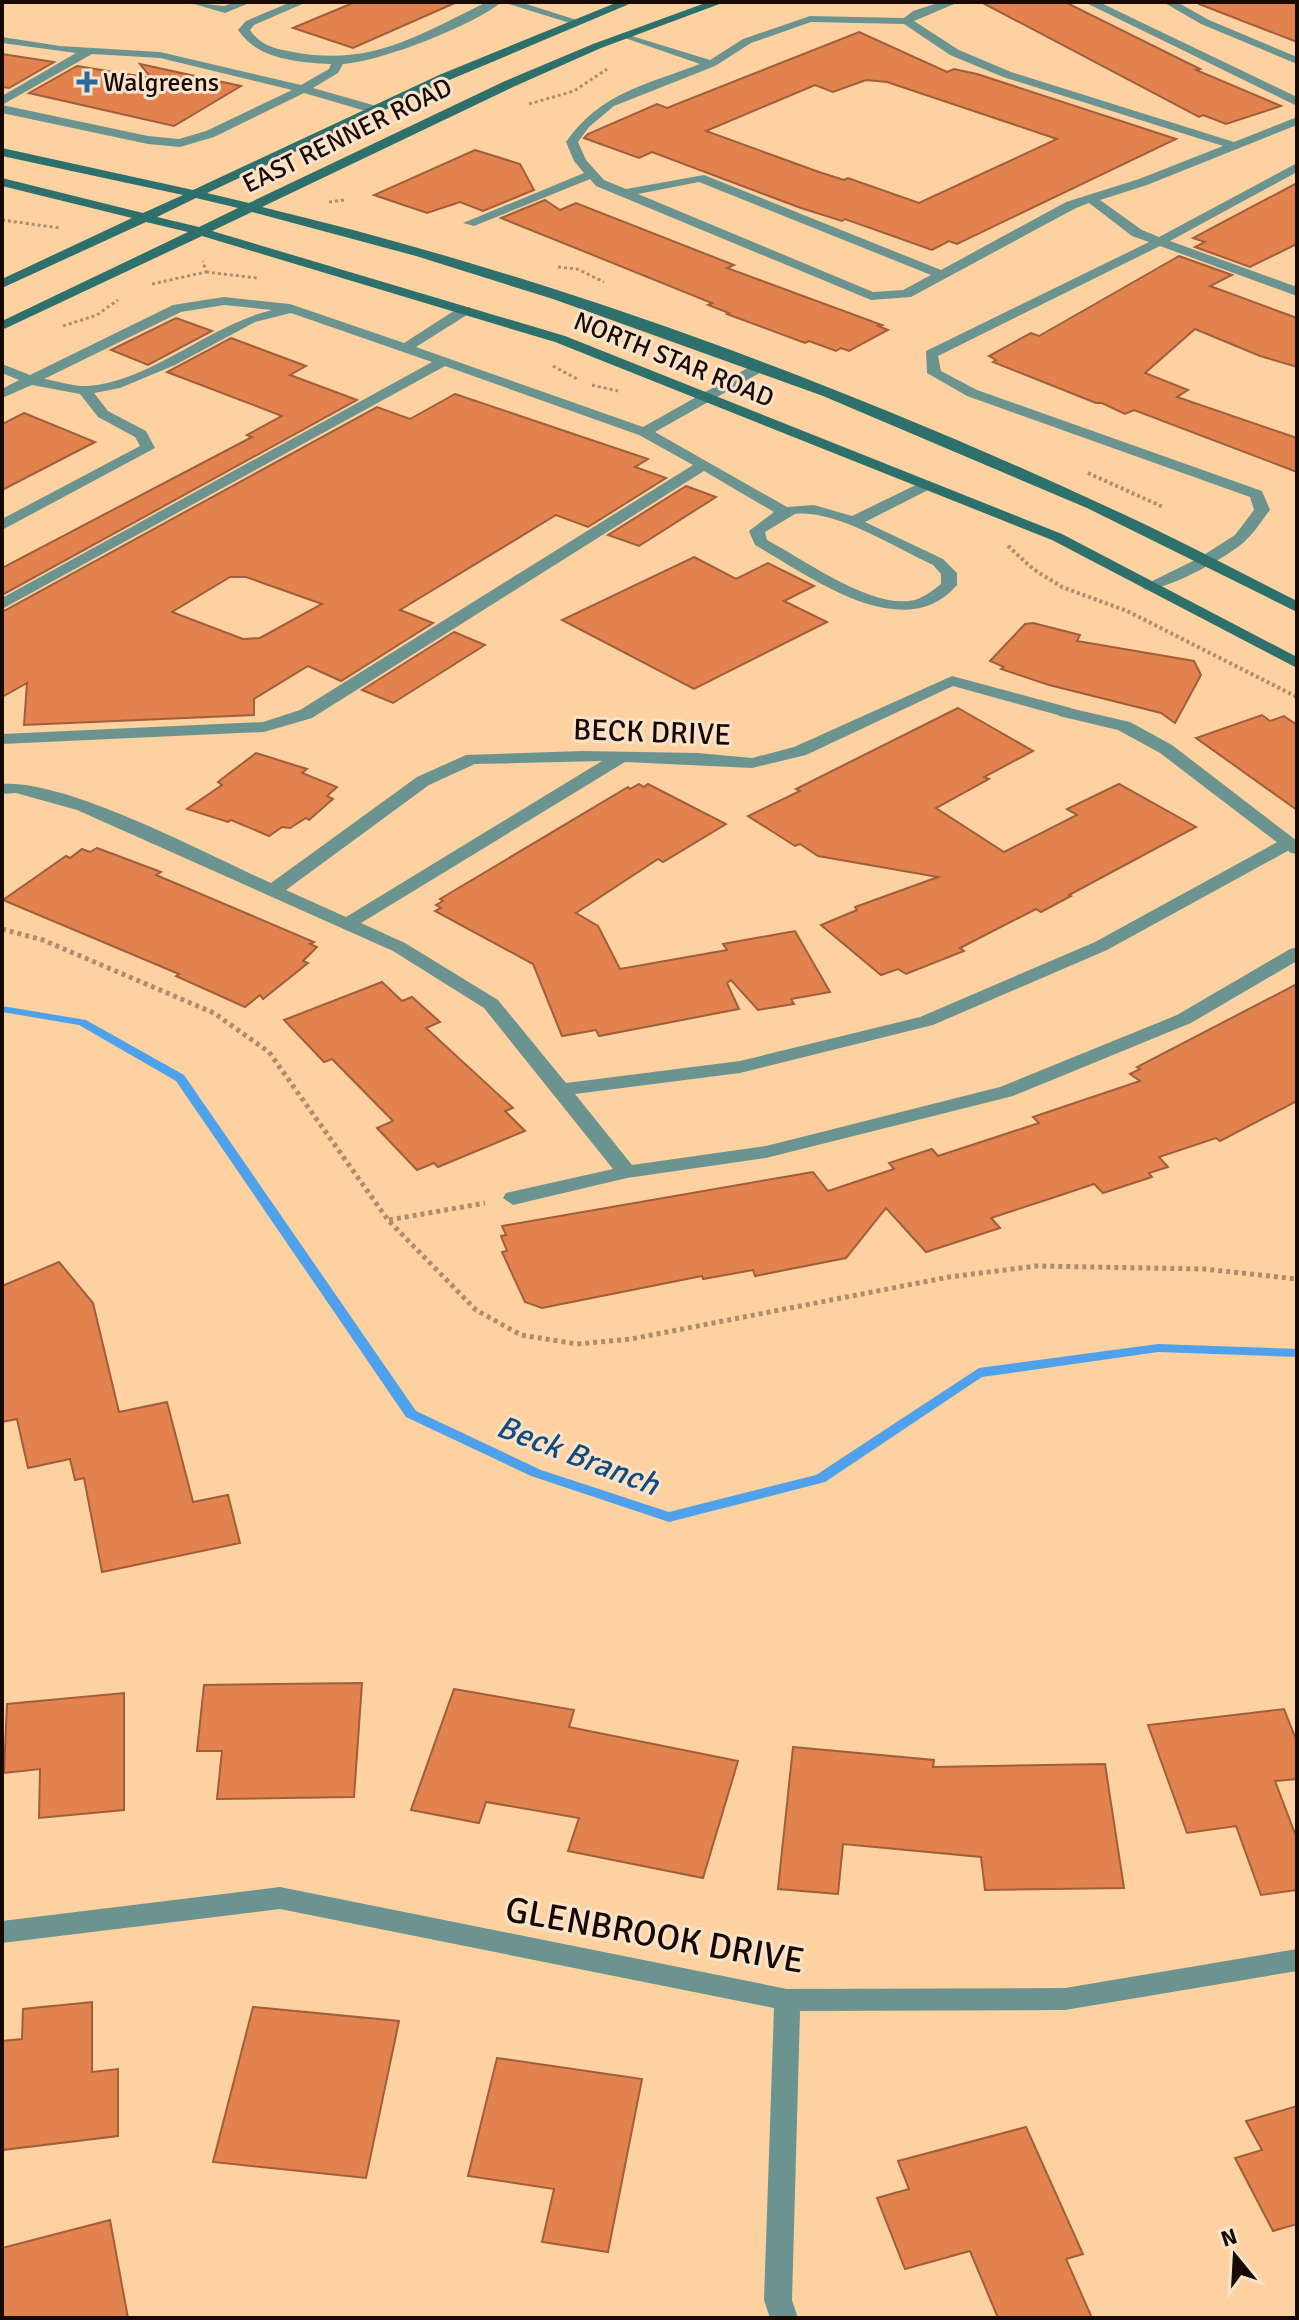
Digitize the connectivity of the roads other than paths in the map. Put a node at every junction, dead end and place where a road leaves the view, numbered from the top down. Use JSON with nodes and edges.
{"nodes":[{"id":1,"x":193,"y":2,"type":"edge"},
{"id":2,"x":246,"y":2,"type":"edge"},
{"id":3,"x":301,"y":2,"type":"edge"},
{"id":4,"x":496,"y":2,"type":"edge"},
{"id":5,"x":508,"y":2,"type":"edge"},
{"id":6,"x":628,"y":2,"type":"edge"},
{"id":7,"x":719,"y":2,"type":"edge"},
{"id":8,"x":953,"y":2,"type":"edge"},
{"id":9,"x":1090,"y":2,"type":"edge"},
{"id":10,"x":1169,"y":2,"type":"edge"},
{"id":11,"x":907,"y":21,"type":"junction"},
{"id":12,"x":577,"y":22,"type":"junction"},
{"id":13,"x":626,"y":35,"type":"junction"},
{"id":14,"x":2,"y":40,"type":"edge"},
{"id":15,"x":90,"y":51,"type":"junction"},
{"id":16,"x":339,"y":61,"type":"junction"},
{"id":17,"x":1297,"y":61,"type":"edge"},
{"id":18,"x":711,"y":64,"type":"junction"},
{"id":19,"x":303,"y":89,"type":"junction"},
{"id":20,"x":2,"y":101,"type":"edge"},
{"id":21,"x":1297,"y":102,"type":"edge"},
{"id":22,"x":2,"y":109,"type":"edge"},
{"id":23,"x":376,"y":110,"type":"junction"},
{"id":24,"x":1297,"y":121,"type":"edge"},
{"id":25,"x":1235,"y":146,"type":"junction"},
{"id":26,"x":2,"y":152,"type":"edge"},
{"id":27,"x":1297,"y":167,"type":"edge"},
{"id":28,"x":592,"y":174,"type":"junction"},
{"id":29,"x":2,"y":182,"type":"edge"},
{"id":30,"x":626,"y":193,"type":"junction"},
{"id":31,"x":196,"y":194,"type":"junction"},
{"id":32,"x":1091,"y":199,"type":"junction"},
{"id":33,"x":254,"y":207,"type":"junction"},
{"id":34,"x":145,"y":216,"type":"junction"},
{"id":35,"x":469,"y":223,"type":"dead end"},
{"id":36,"x":203,"y":232,"type":"junction"},
{"id":37,"x":1160,"y":241,"type":"junction"},
{"id":38,"x":943,"y":275,"type":"junction"},
{"id":39,"x":1297,"y":279,"type":"edge"},
{"id":40,"x":2,"y":284,"type":"edge"},
{"id":41,"x":1282,"y":287,"type":"junction"},
{"id":42,"x":1297,"y":292,"type":"edge"},
{"id":43,"x":292,"y":309,"type":"junction"},
{"id":44,"x":465,"y":310,"type":"junction"},
{"id":45,"x":2,"y":326,"type":"edge"},
{"id":46,"x":406,"y":347,"type":"junction"},
{"id":47,"x":444,"y":361,"type":"junction"},
{"id":48,"x":760,"y":367,"type":"junction"},
{"id":49,"x":2,"y":368,"type":"edge"},
{"id":50,"x":30,"y":380,"type":"junction"},
{"id":51,"x":85,"y":391,"type":"junction"},
{"id":52,"x":2,"y":394,"type":"edge"},
{"id":53,"x":706,"y":397,"type":"junction"},
{"id":54,"x":644,"y":432,"type":"junction"},
{"id":55,"x":704,"y":465,"type":"junction"},
{"id":56,"x":927,"y":485,"type":"junction"},
{"id":57,"x":784,"y":511,"type":"junction"},
{"id":58,"x":853,"y":522,"type":"junction"},
{"id":59,"x":2,"y":525,"type":"edge"},
{"id":60,"x":1204,"y":561,"type":"junction"},
{"id":61,"x":1150,"y":586,"type":"junction"},
{"id":62,"x":2,"y":604,"type":"edge"},
{"id":63,"x":1297,"y":607,"type":"edge"},
{"id":64,"x":1297,"y":663,"type":"edge"},
{"id":65,"x":2,"y":739,"type":"edge"},
{"id":66,"x":621,"y":756,"type":"junction"},
{"id":67,"x":2,"y":789,"type":"edge"},
{"id":68,"x":1293,"y":846,"type":"edge"},
{"id":69,"x":274,"y":890,"type":"junction"},
{"id":70,"x":348,"y":923,"type":"junction"},
{"id":71,"x":1297,"y":953,"type":"edge"},
{"id":72,"x":561,"y":1090,"type":"junction"},
{"id":73,"x":627,"y":1172,"type":"junction"},
{"id":74,"x":513,"y":1198,"type":"road end"},
{"id":75,"x":2,"y":1932,"type":"edge"},
{"id":76,"x":1297,"y":1960,"type":"edge"},
{"id":77,"x":787,"y":2000,"type":"junction"},
{"id":78,"x":784,"y":2318,"type":"edge"}],
"edges":[{"from":1,"to":2,"type":"street"},
{"from":3,"to":16,"type":"street"},
{"from":4,"to":16,"type":"street"},
{"from":5,"to":12,"type":"street"},
{"from":6,"to":12,"type":"main road","name":"EAST RENNER ROAD"},
{"from":7,"to":13,"type":"main road","name":"EAST RENNER ROAD"},
{"from":8,"to":11,"type":"street"},
{"from":9,"to":21,"type":"street"},
{"from":10,"to":17,"type":"street"},
{"from":11,"to":18,"type":"street"},
{"from":11,"to":25,"type":"street"},
{"from":12,"to":13,"type":"main road"},
{"from":12,"to":23,"type":"main road","name":"EAST RENNER ROAD"},
{"from":13,"to":18,"type":"street"},
{"from":13,"to":33,"type":"main road","name":"EAST RENNER ROAD"},
{"from":14,"to":15,"type":"street"},
{"from":15,"to":19,"type":"street"},
{"from":15,"to":20,"type":"street"},
{"from":16,"to":19,"type":"street"},
{"from":18,"to":28,"type":"street"},
{"from":19,"to":22,"type":"street"},
{"from":19,"to":23,"type":"street"},
{"from":23,"to":31,"type":"main road","name":"EAST RENNER ROAD"},
{"from":24,"to":25,"type":"street"},
{"from":25,"to":32,"type":"street"},
{"from":26,"to":31,"type":"main road","name":"NORTH STAR ROAD"},
{"from":27,"to":37,"type":"street"},
{"from":28,"to":30,"type":"street"},
{"from":28,"to":35,"type":"street"},
{"from":29,"to":34,"type":"main road","name":"NORTH STAR ROAD"},
{"from":30,"to":38,"type":"street"},
{"from":30,"to":38,"type":"street"},
{"from":31,"to":33,"type":"main road","name":"NORTH STAR ROAD"},
{"from":31,"to":34,"type":"main road","name":"EAST RENNER ROAD"},
{"from":32,"to":37,"type":"street"},
{"from":32,"to":38,"type":"street"},
{"from":33,"to":36,"type":"main road","name":"EAST RENNER ROAD"},
{"from":33,"to":48,"type":"main road","name":"NORTH STAR ROAD"},
{"from":34,"to":36,"type":"main road","name":"NORTH STAR ROAD"},
{"from":34,"to":40,"type":"main road","name":"EAST RENNER ROAD"},
{"from":36,"to":44,"type":"main road","name":"NORTH STAR ROAD"},
{"from":36,"to":45,"type":"main road","name":"EAST RENNER ROAD"},
{"from":37,"to":41,"type":"street"},
{"from":37,"to":60,"type":"street"},
{"from":39,"to":41,"type":"street"},
{"from":41,"to":42,"type":"street"},
{"from":43,"to":46,"type":"street"},
{"from":43,"to":50,"type":"street"},
{"from":43,"to":51,"type":"street"},
{"from":44,"to":46,"type":"street"},
{"from":44,"to":53,"type":"main road","name":"NORTH STAR ROAD"},
{"from":46,"to":47,"type":"street"},
{"from":47,"to":54,"type":"street"},
{"from":47,"to":62,"type":"street"},
{"from":48,"to":53,"type":"street"},
{"from":48,"to":60,"type":"main road","name":"NORTH STAR ROAD"},
{"from":49,"to":50,"type":"street"},
{"from":50,"to":51,"type":"street"},
{"from":50,"to":52,"type":"street"},
{"from":51,"to":59,"type":"street"},
{"from":53,"to":54,"type":"street"},
{"from":53,"to":56,"type":"main road","name":"NORTH STAR ROAD"},
{"from":54,"to":55,"type":"street"},
{"from":55,"to":57,"type":"street"},
{"from":55,"to":65,"type":"street"},
{"from":56,"to":58,"type":"street"},
{"from":56,"to":61,"type":"main road","name":"NORTH STAR ROAD"},
{"from":57,"to":58,"type":"street"},
{"from":57,"to":58,"type":"street"},
{"from":60,"to":61,"type":"street"},
{"from":60,"to":63,"type":"main road","name":"NORTH STAR ROAD"},
{"from":61,"to":64,"type":"main road","name":"NORTH STAR ROAD"},
{"from":66,"to":68,"type":"street","name":"BECK DRIVE"},
{"from":66,"to":69,"type":"street","name":"BECK DRIVE"},
{"from":66,"to":70,"type":"street"},
{"from":67,"to":69,"type":"street"},
{"from":68,"to":72,"type":"street"},
{"from":69,"to":70,"type":"street"},
{"from":70,"to":72,"type":"street"},
{"from":71,"to":73,"type":"street"},
{"from":72,"to":73,"type":"street"},
{"from":73,"to":74,"type":"street"},
{"from":75,"to":77,"type":"street","name":"GLENBROOK DRIVE"},
{"from":76,"to":77,"type":"street","name":"GLENBROOK DRIVE"},
{"from":77,"to":78,"type":"street"}]}
